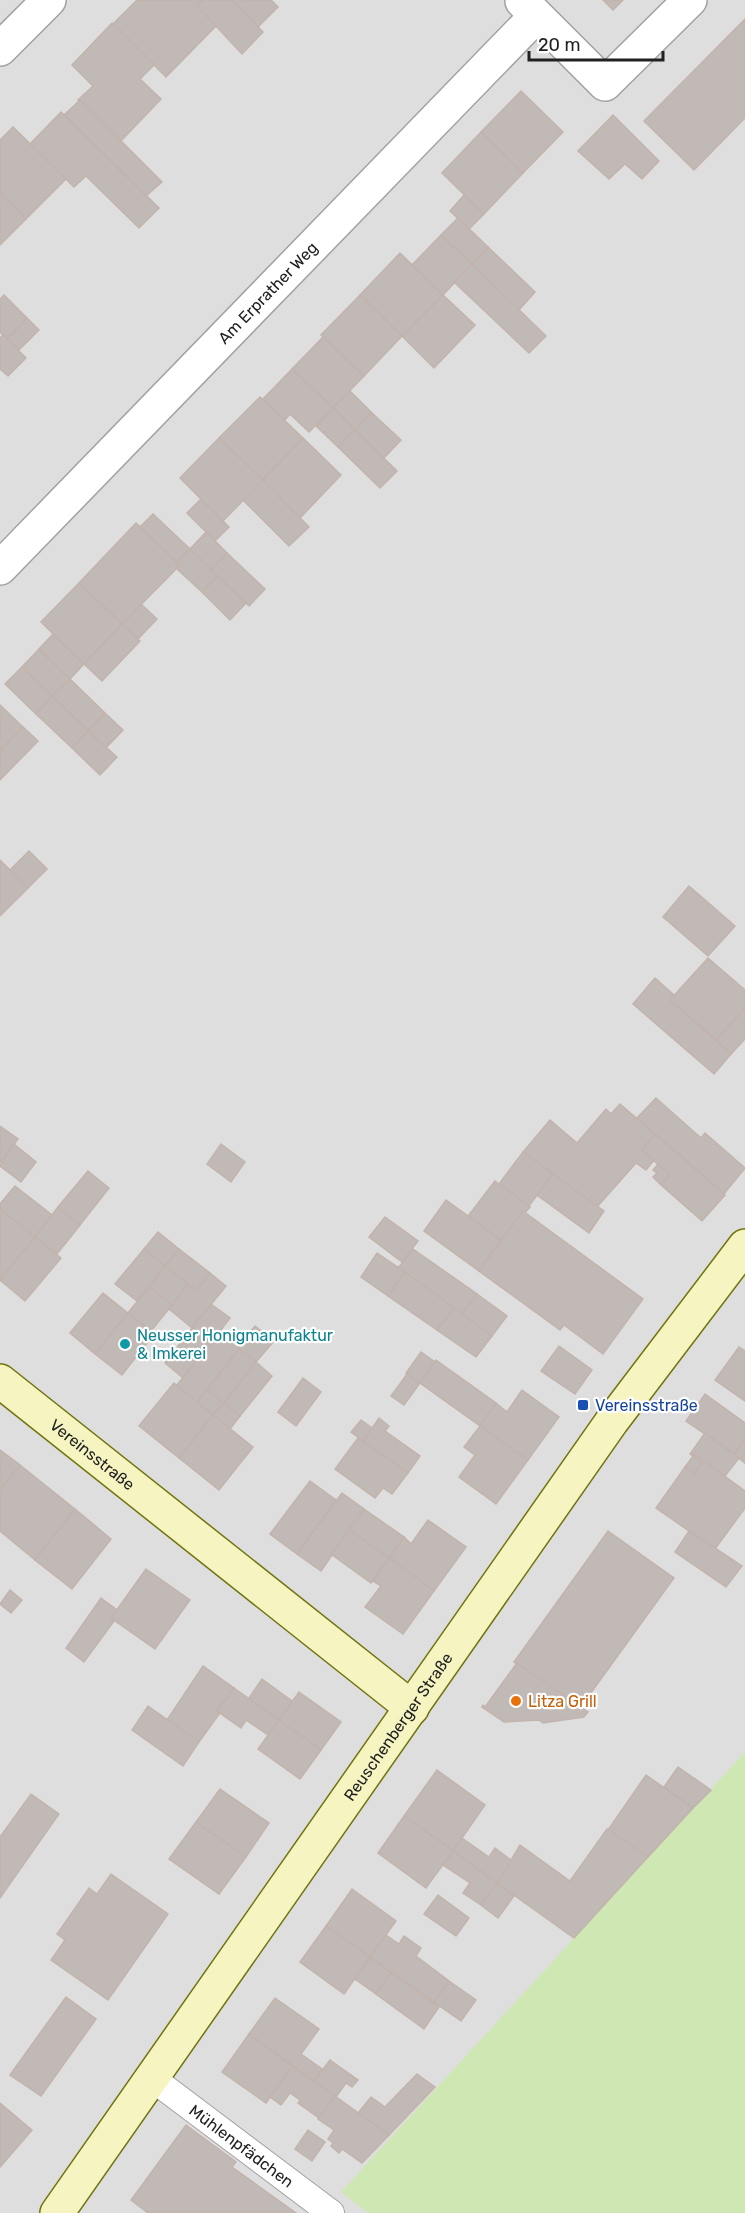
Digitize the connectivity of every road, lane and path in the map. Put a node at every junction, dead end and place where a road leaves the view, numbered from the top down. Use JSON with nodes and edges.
{"nodes":[{"id":1,"x":49,"y":0,"type":"edge"},
{"id":2,"x":690,"y":0,"type":"edge"},
{"id":3,"x":528,"y":8,"type":"edge"},
{"id":4,"x":0,"y":49,"type":"edge"},
{"id":5,"x":0,"y":568,"type":"edge"},
{"id":6,"x":745,"y":1246,"type":"edge"},
{"id":7,"x":0,"y":1381,"type":"edge"},
{"id":8,"x":412,"y":1708,"type":"junction"},
{"id":9,"x":153,"y":2079,"type":"junction"},
{"id":10,"x":57,"y":2213,"type":"edge"},
{"id":11,"x":331,"y":2213,"type":"edge"}],
"edges":[{"from":1,"to":4,"type":"street"},
{"from":2,"to":3,"type":"street"},
{"from":3,"to":5,"type":"street","name":"Am Erprather Weg"},
{"from":6,"to":8,"type":"main road","name":"Reuschenberger Straße"},
{"from":7,"to":8,"type":"main road","name":"Vereinsstraße"},
{"from":8,"to":9,"type":"main road","name":"Reuschenberger Straße"},
{"from":9,"to":10,"type":"main road","name":"Reuschenberger Straße"},
{"from":9,"to":11,"type":"lane","name":"Mühlenpfädchen"}]}
